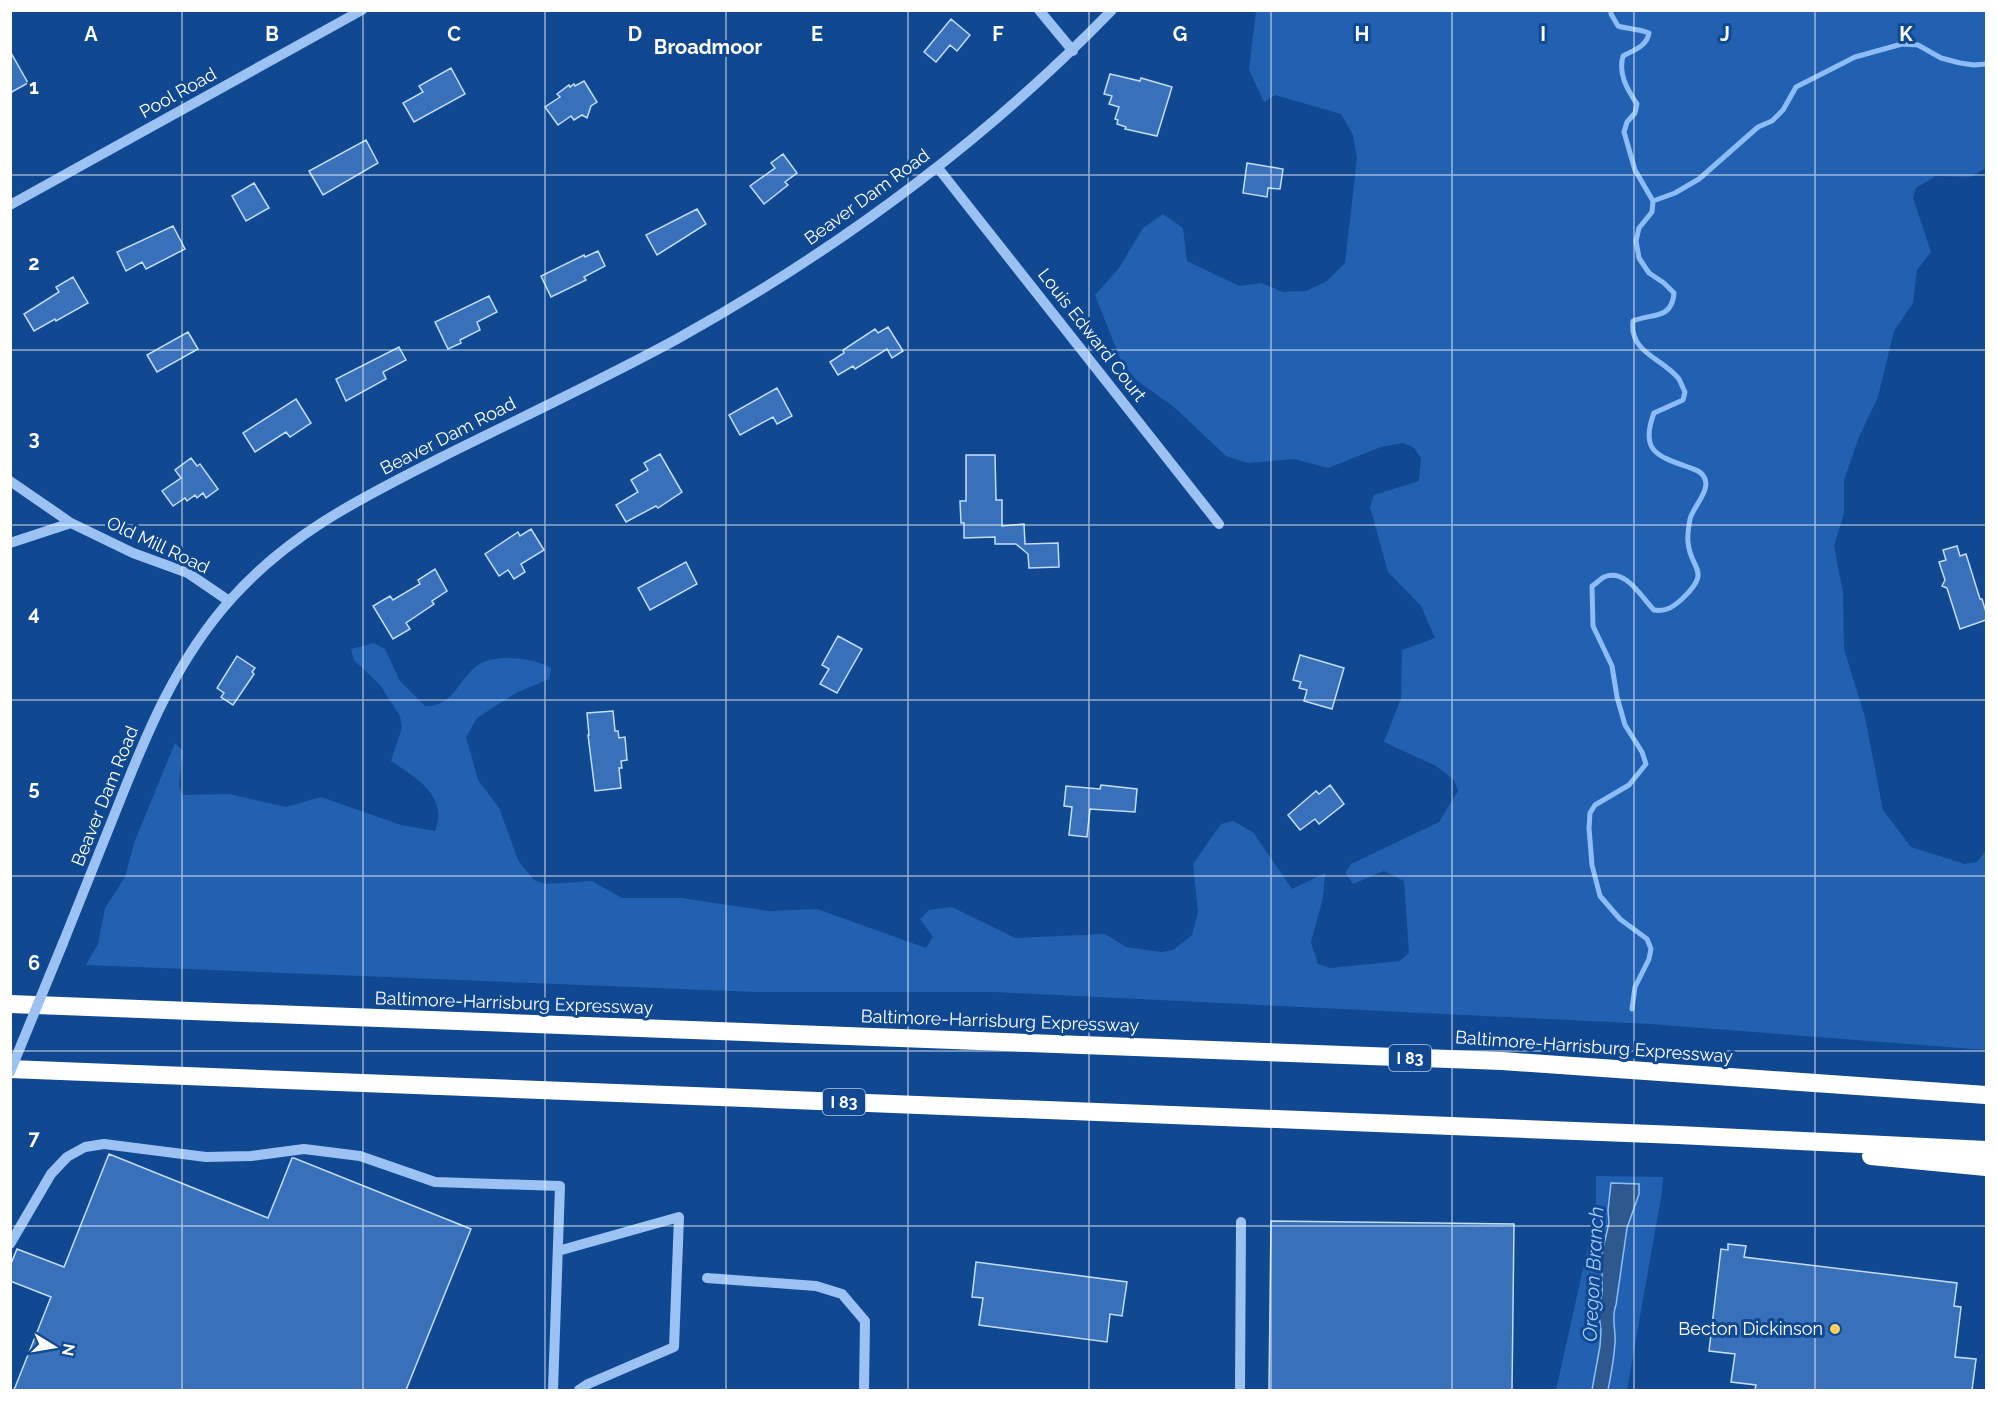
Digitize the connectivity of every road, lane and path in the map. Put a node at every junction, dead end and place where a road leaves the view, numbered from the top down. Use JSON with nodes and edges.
{"nodes":[{"id":1,"x":362,"y":10,"type":"edge"},
{"id":2,"x":1039,"y":10,"type":"edge"},
{"id":3,"x":1112,"y":10,"type":"edge"},
{"id":4,"x":1072,"y":51,"type":"junction"},
{"id":5,"x":938,"y":168,"type":"junction"},
{"id":6,"x":10,"y":205,"type":"edge"},
{"id":7,"x":10,"y":480,"type":"edge"},
{"id":8,"x":71,"y":523,"type":"junction"},
{"id":9,"x":1219,"y":524,"type":"dead end"},
{"id":10,"x":10,"y":543,"type":"edge"},
{"id":11,"x":229,"y":601,"type":"junction"},
{"id":12,"x":10,"y":1004,"type":"edge"},
{"id":13,"x":10,"y":1070,"type":"edge"},
{"id":14,"x":1986,"y":1095,"type":"edge"},
{"id":15,"x":1678,"y":1135,"type":"junction"},
{"id":16,"x":1986,"y":1150,"type":"edge"},
{"id":17,"x":1986,"y":1167,"type":"edge"},
{"id":18,"x":1241,"y":1222,"type":"dead end"},
{"id":19,"x":10,"y":1244,"type":"edge"},
{"id":20,"x":558,"y":1251,"type":"junction"},
{"id":21,"x":707,"y":1278,"type":"dead end"},
{"id":22,"x":553,"y":1390,"type":"edge"},
{"id":23,"x":579,"y":1390,"type":"edge"},
{"id":24,"x":864,"y":1390,"type":"edge"},
{"id":25,"x":1240,"y":1390,"type":"edge"}],
"edges":[{"from":1,"to":6,"type":"street","name":"Pool Road"},
{"from":2,"to":4,"type":"street"},
{"from":3,"to":4,"type":"street","name":"Beaver Dam Road"},
{"from":4,"to":5,"type":"street","name":"Beaver Dam Road"},
{"from":5,"to":9,"type":"street","name":"Louis Edward Court"},
{"from":5,"to":11,"type":"street","name":"Beaver Dam Road"},
{"from":7,"to":8,"type":"street","name":"Old Mill Road"},
{"from":8,"to":10,"type":"street"},
{"from":8,"to":11,"type":"street","name":"Old Mill Road"},
{"from":11,"to":13,"type":"street","name":"Beaver Dam Road","bridge":true},
{"from":12,"to":14,"type":"highway","name":"Baltimore-Harrisburg Expressway","number":"I 83"},
{"from":13,"to":15,"type":"highway","number":"I 83"},
{"from":15,"to":16,"type":"highway","number":"I 83"},
{"from":15,"to":17,"type":"highway"},
{"from":18,"to":25,"type":"street"},
{"from":19,"to":20,"type":"street"},
{"from":20,"to":22,"type":"street"},
{"from":20,"to":23,"type":"street"},
{"from":21,"to":24,"type":"street"}]}
